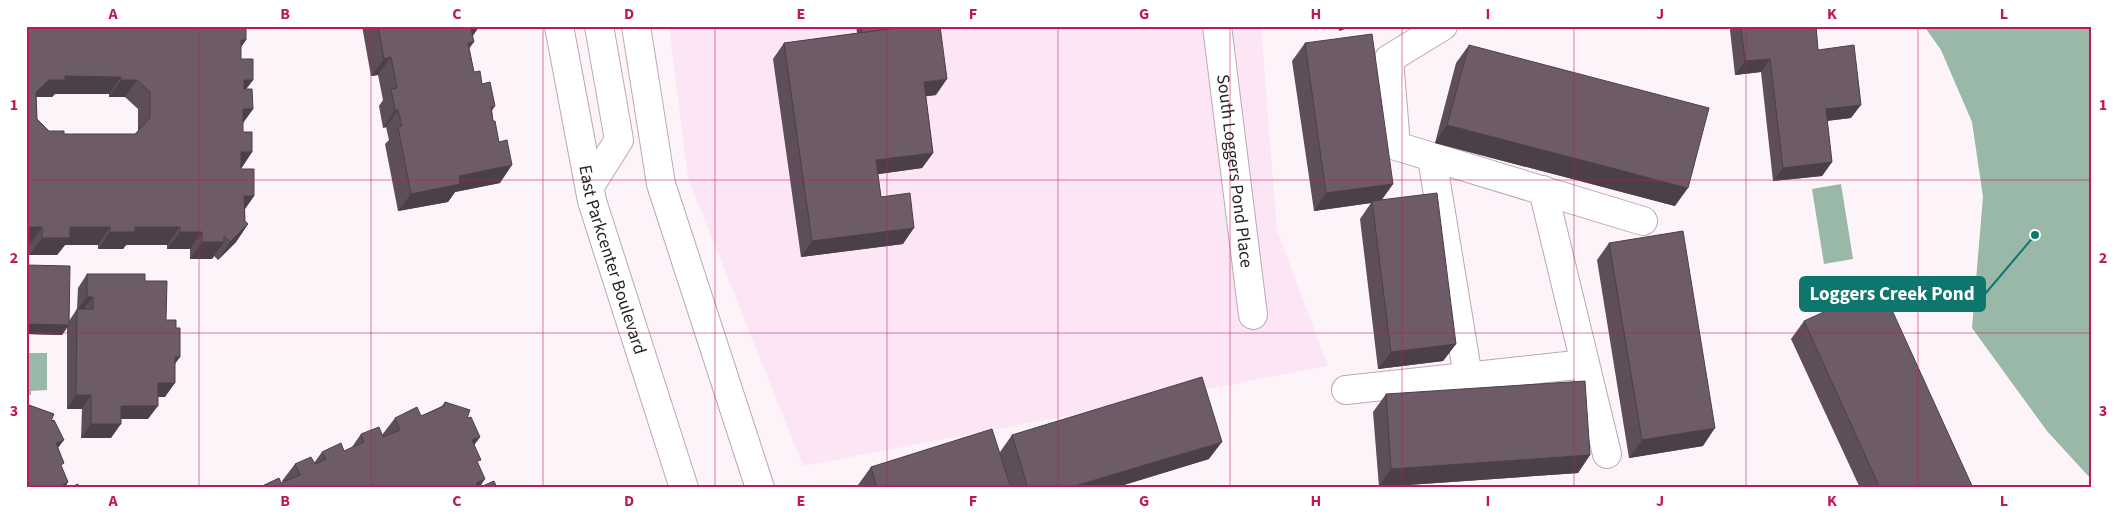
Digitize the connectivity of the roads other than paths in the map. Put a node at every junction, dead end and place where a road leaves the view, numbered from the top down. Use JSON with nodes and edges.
{"nodes":[{"id":1,"x":558,"y":26,"type":"edge"},
{"id":2,"x":599,"y":26,"type":"edge"},
{"id":3,"x":636,"y":26,"type":"edge"},
{"id":4,"x":1218,"y":26,"type":"edge"},
{"id":5,"x":1443,"y":26,"type":"edge"},
{"id":6,"x":1432,"y":158,"type":"junction"},
{"id":7,"x":590,"y":186,"type":"junction"},
{"id":8,"x":1543,"y":190,"type":"junction"},
{"id":9,"x":1643,"y":220,"type":"dead end"},
{"id":10,"x":1253,"y":315,"type":"dead end"},
{"id":11,"x":1585,"y":364,"type":"junction"},
{"id":12,"x":1468,"y":377,"type":"junction"},
{"id":13,"x":1346,"y":390,"type":"dead end"},
{"id":14,"x":1607,"y":454,"type":"dead end"},
{"id":15,"x":684,"y":488,"type":"edge"},
{"id":16,"x":760,"y":488,"type":"edge"}],
"edges":[{"from":1,"to":7,"type":"main road","name":"East Parkcenter Boulevard"},
{"from":2,"to":7,"type":"main road"},
{"from":3,"to":16,"type":"main road"},
{"from":4,"to":10,"type":"main road","name":"South Loggers Pond Place"},
{"from":5,"to":6,"type":"main road"},
{"from":6,"to":8,"type":"main road"},
{"from":6,"to":12,"type":"main road"},
{"from":7,"to":15,"type":"main road","name":"East Parkcenter Boulevard"},
{"from":8,"to":9,"type":"main road"},
{"from":8,"to":11,"type":"main road"},
{"from":11,"to":12,"type":"main road"},
{"from":11,"to":14,"type":"main road"},
{"from":12,"to":13,"type":"main road"}]}
